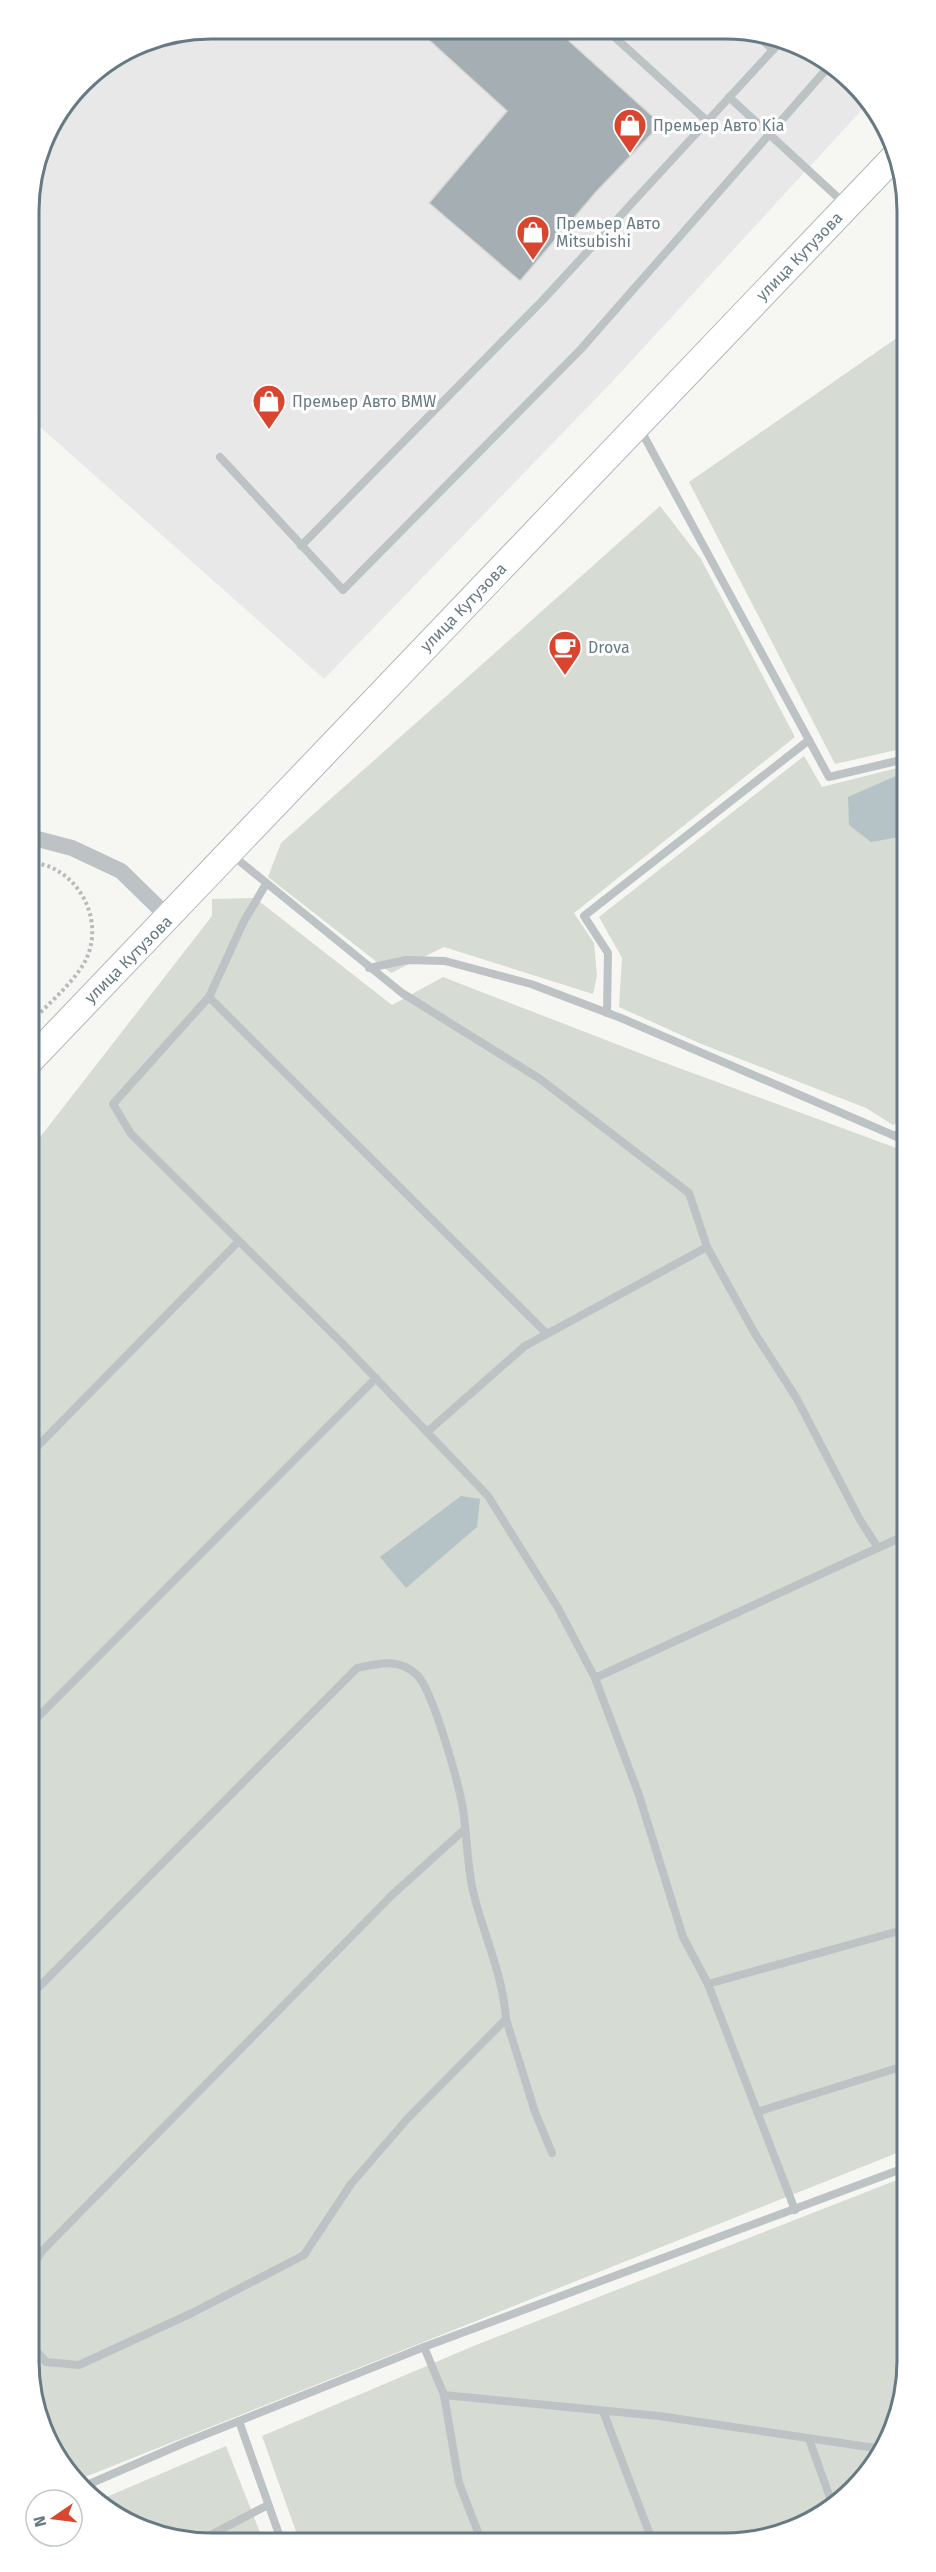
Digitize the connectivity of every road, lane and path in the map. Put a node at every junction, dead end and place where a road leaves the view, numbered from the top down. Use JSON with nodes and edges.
{"nodes":[{"id":1,"x":617,"y":39,"type":"edge"},
{"id":2,"x":767,"y":44,"type":"edge"},
{"id":3,"x":776,"y":47,"type":"edge"},
{"id":4,"x":773,"y":50,"type":"junction"},
{"id":5,"x":825,"y":71,"type":"edge"},
{"id":6,"x":729,"y":97,"type":"junction"},
{"id":7,"x":707,"y":121,"type":"junction"},
{"id":8,"x":769,"y":133,"type":"junction"},
{"id":9,"x":890,"y":162,"type":"edge"},
{"id":10,"x":847,"y":206,"type":"junction"},
{"id":11,"x":638,"y":424,"type":"junction"},
{"id":12,"x":220,"y":457,"type":"dead end"},
{"id":13,"x":301,"y":546,"type":"junction"},
{"id":14,"x":809,"y":740,"type":"junction"},
{"id":15,"x":897,"y":761,"type":"edge"},
{"id":16,"x":39,"y":840,"type":"edge"},
{"id":17,"x":230,"y":853,"type":"junction"},
{"id":18,"x":39,"y":864,"type":"edge"},
{"id":19,"x":266,"y":884,"type":"junction"},
{"id":20,"x":168,"y":918,"type":"junction"},
{"id":21,"x":369,"y":968,"type":"junction"},
{"id":22,"x":209,"y":997,"type":"junction"},
{"id":23,"x":39,"y":1013,"type":"edge"},
{"id":24,"x":607,"y":1013,"type":"junction"},
{"id":25,"x":39,"y":1052,"type":"edge"},
{"id":26,"x":895,"y":1136,"type":"edge"},
{"id":27,"x":239,"y":1241,"type":"junction"},
{"id":28,"x":707,"y":1247,"type":"junction"},
{"id":29,"x":547,"y":1334,"type":"junction"},
{"id":30,"x":376,"y":1378,"type":"junction"},
{"id":31,"x":427,"y":1432,"type":"junction"},
{"id":32,"x":39,"y":1445,"type":"edge"},
{"id":33,"x":897,"y":1539,"type":"edge"},
{"id":34,"x":878,"y":1548,"type":"junction"},
{"id":35,"x":595,"y":1678,"type":"junction"},
{"id":36,"x":39,"y":1716,"type":"edge"},
{"id":37,"x":465,"y":1829,"type":"junction"},
{"id":38,"x":897,"y":1932,"type":"edge"},
{"id":39,"x":708,"y":1984,"type":"junction"},
{"id":40,"x":39,"y":1988,"type":"edge"},
{"id":41,"x":506,"y":2019,"type":"junction"},
{"id":42,"x":897,"y":2069,"type":"edge"},
{"id":43,"x":758,"y":2112,"type":"junction"},
{"id":44,"x":552,"y":2153,"type":"dead end"},
{"id":45,"x":897,"y":2171,"type":"edge"},
{"id":46,"x":795,"y":2210,"type":"junction"},
{"id":47,"x":39,"y":2256,"type":"edge"},
{"id":48,"x":424,"y":2347,"type":"junction"},
{"id":49,"x":39,"y":2354,"type":"edge"},
{"id":50,"x":444,"y":2395,"type":"junction"},
{"id":51,"x":603,"y":2411,"type":"junction"},
{"id":52,"x":239,"y":2421,"type":"junction"},
{"id":53,"x":809,"y":2439,"type":"junction"},
{"id":54,"x":873,"y":2448,"type":"edge"},
{"id":55,"x":90,"y":2484,"type":"edge"},
{"id":56,"x":830,"y":2497,"type":"edge"},
{"id":57,"x":268,"y":2505,"type":"junction"},
{"id":58,"x":214,"y":2533,"type":"edge"},
{"id":59,"x":278,"y":2533,"type":"edge"},
{"id":60,"x":478,"y":2533,"type":"edge"},
{"id":61,"x":649,"y":2533,"type":"edge"}],
"edges":[{"from":1,"to":7,"type":"lane"},
{"from":2,"to":4,"type":"lane"},
{"from":3,"to":4,"type":"lane"},
{"from":4,"to":6,"type":"lane"},
{"from":5,"to":8,"type":"lane"},
{"from":6,"to":7,"type":"lane"},
{"from":6,"to":8,"type":"lane"},
{"from":7,"to":13,"type":"lane"},
{"from":8,"to":10,"type":"lane"},
{"from":8,"to":13,"type":"lane"},
{"from":9,"to":10,"type":"main road","name":"улица Кутузова"},
{"from":10,"to":11,"type":"main road","name":"улица Кутузова"},
{"from":11,"to":14,"type":"lane"},
{"from":11,"to":17,"type":"main road","name":"улица Кутузова"},
{"from":12,"to":13,"type":"lane"},
{"from":14,"to":15,"type":"lane"},
{"from":14,"to":24,"type":"lane"},
{"from":16,"to":20,"type":"street"},
{"from":17,"to":19,"type":"lane"},
{"from":17,"to":20,"type":"main road","name":"улица Кутузова"},
{"from":18,"to":23,"type":"path"},
{"from":19,"to":21,"type":"lane"},
{"from":19,"to":22,"type":"lane"},
{"from":20,"to":25,"type":"main road","name":"улица Кутузова"},
{"from":21,"to":24,"type":"lane"},
{"from":21,"to":28,"type":"lane"},
{"from":22,"to":27,"type":"lane"},
{"from":22,"to":29,"type":"lane"},
{"from":24,"to":26,"type":"lane"},
{"from":27,"to":30,"type":"lane"},
{"from":27,"to":32,"type":"lane"},
{"from":28,"to":29,"type":"lane"},
{"from":28,"to":34,"type":"lane"},
{"from":29,"to":31,"type":"lane"},
{"from":30,"to":31,"type":"lane"},
{"from":30,"to":36,"type":"lane"},
{"from":31,"to":35,"type":"lane"},
{"from":33,"to":34,"type":"lane"},
{"from":34,"to":35,"type":"lane"},
{"from":35,"to":39,"type":"lane"},
{"from":37,"to":40,"type":"lane"},
{"from":37,"to":41,"type":"lane"},
{"from":37,"to":47,"type":"lane"},
{"from":38,"to":39,"type":"lane"},
{"from":39,"to":43,"type":"lane"},
{"from":41,"to":44,"type":"lane"},
{"from":41,"to":49,"type":"lane"},
{"from":42,"to":43,"type":"lane"},
{"from":43,"to":46,"type":"lane"},
{"from":45,"to":46,"type":"lane"},
{"from":46,"to":48,"type":"lane"},
{"from":48,"to":50,"type":"lane"},
{"from":48,"to":52,"type":"lane"},
{"from":50,"to":51,"type":"lane"},
{"from":50,"to":60,"type":"lane"},
{"from":51,"to":53,"type":"lane"},
{"from":51,"to":61,"type":"lane"},
{"from":52,"to":55,"type":"lane"},
{"from":52,"to":57,"type":"lane"},
{"from":53,"to":54,"type":"lane"},
{"from":53,"to":56,"type":"lane"},
{"from":57,"to":58,"type":"lane"},
{"from":57,"to":59,"type":"lane"}]}
